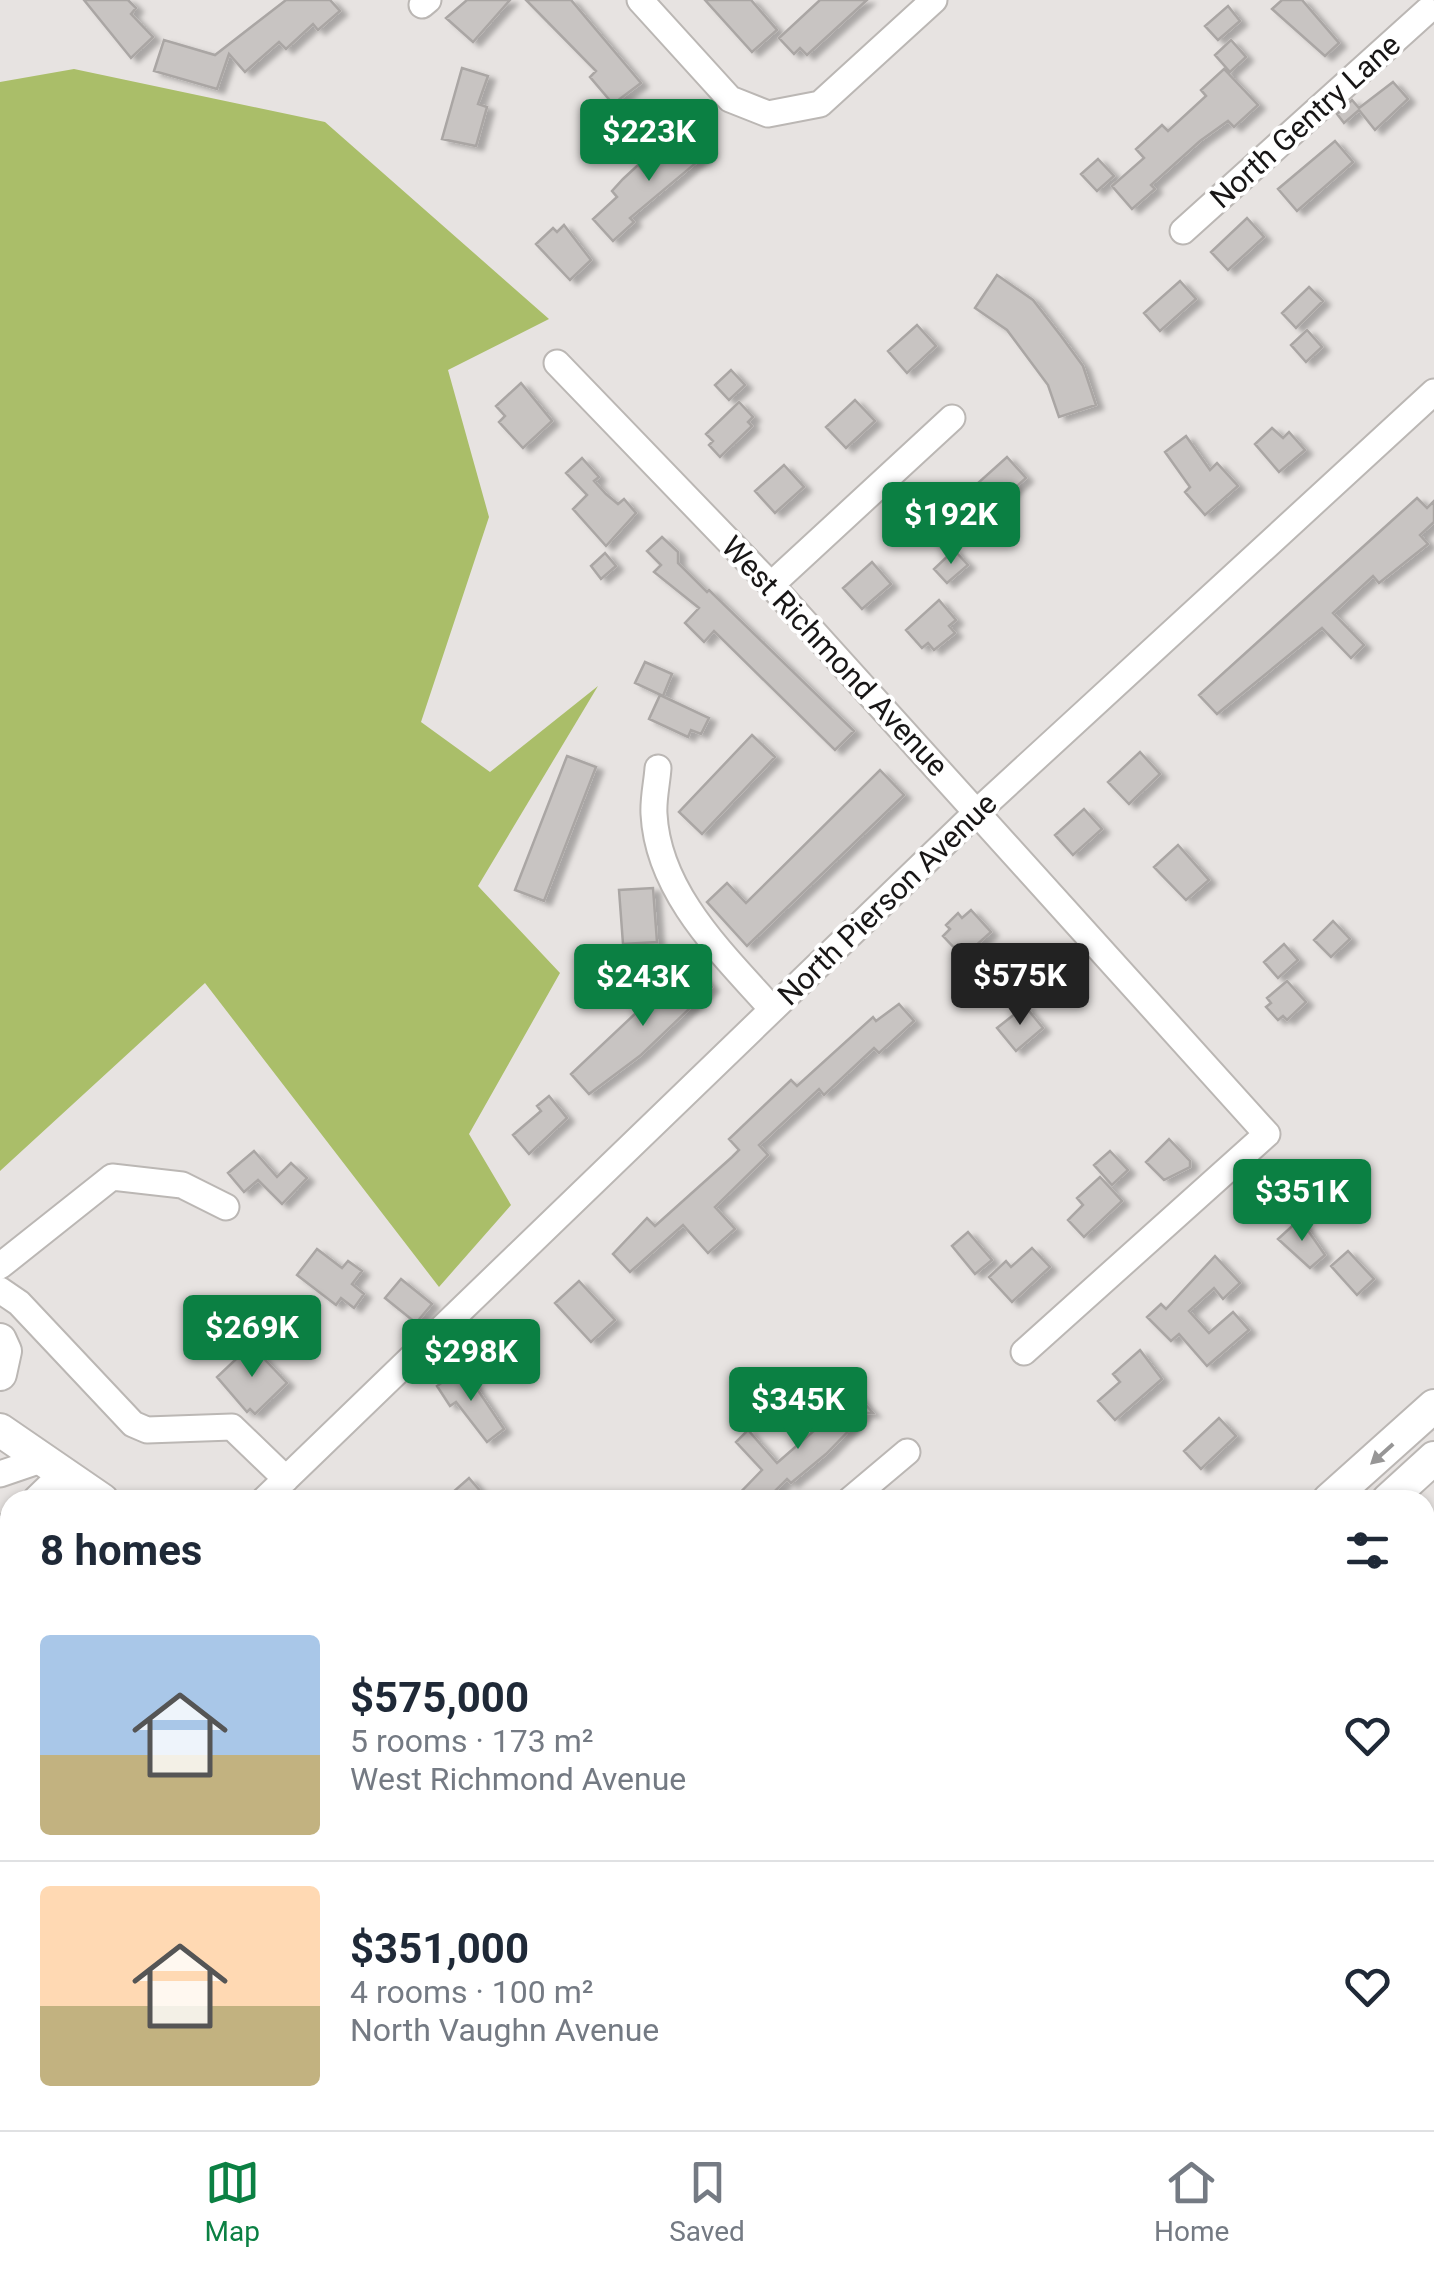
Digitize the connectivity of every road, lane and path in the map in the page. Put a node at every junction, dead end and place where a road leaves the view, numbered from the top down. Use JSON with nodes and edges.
{"nodes":[{"id":1,"x":640,"y":0,"type":"edge"},
{"id":2,"x":934,"y":0,"type":"edge"},
{"id":3,"x":1426,"y":10,"type":"edge"},
{"id":4,"x":1183,"y":231,"type":"dead end"},
{"id":5,"x":556,"y":362,"type":"dead end"},
{"id":6,"x":1434,"y":392,"type":"edge"},
{"id":7,"x":952,"y":418,"type":"dead end"},
{"id":8,"x":771,"y":585,"type":"junction"},
{"id":9,"x":658,"y":768,"type":"dead end"},
{"id":10,"x":978,"y":811,"type":"junction"},
{"id":11,"x":772,"y":1009,"type":"junction"},
{"id":12,"x":226,"y":1207,"type":"dead end"},
{"id":13,"x":0,"y":1266,"type":"edge"},
{"id":14,"x":0,"y":1290,"type":"edge"},
{"id":15,"x":0,"y":1340,"type":"edge"},
{"id":16,"x":1024,"y":1352,"type":"dead end"},
{"id":17,"x":0,"y":1374,"type":"edge"},
{"id":18,"x":1434,"y":1406,"type":"edge"},
{"id":19,"x":0,"y":1430,"type":"edge"},
{"id":20,"x":906,"y":1452,"type":"dead end"},
{"id":21,"x":1434,"y":1458,"type":"edge"},
{"id":22,"x":53,"y":1466,"type":"junction"},
{"id":23,"x":0,"y":1474,"type":"edge"},
{"id":24,"x":286,"y":1479,"type":"junction"},
{"id":25,"x":40,"y":1490,"type":"edge"},
{"id":26,"x":88,"y":1490,"type":"edge"},
{"id":27,"x":274,"y":1490,"type":"edge"},
{"id":28,"x":862,"y":1490,"type":"edge"},
{"id":29,"x":1340,"y":1490,"type":"edge"},
{"id":30,"x":1399,"y":1490,"type":"edge"}],
"edges":[{"from":1,"to":2,"type":"street"},
{"from":3,"to":4,"type":"street","name":"North Gentry Lane"},
{"from":5,"to":8,"type":"street","name":"West Richmond Avenue"},
{"from":6,"to":10,"type":"street","name":"North Pierson Avenue"},
{"from":7,"to":8,"type":"street"},
{"from":8,"to":10,"type":"street","name":"West Richmond Avenue"},
{"from":9,"to":11,"type":"street"},
{"from":10,"to":11,"type":"street","name":"North Pierson Avenue"},
{"from":10,"to":16,"type":"street","name":"West Richmond Avenue"},
{"from":11,"to":24,"type":"street","name":"North Pierson Avenue"},
{"from":12,"to":13,"type":"street"},
{"from":14,"to":24,"type":"street"},
{"from":15,"to":17,"type":"main road"},
{"from":18,"to":29,"type":"main road","one_way":true},
{"from":19,"to":22,"type":"main road"},
{"from":20,"to":28,"type":"street"},
{"from":21,"to":30,"type":"main road"},
{"from":22,"to":23,"type":"street"},
{"from":22,"to":25,"type":"street"},
{"from":22,"to":26,"type":"main road"},
{"from":24,"to":27,"type":"street","name":"North Pierson Avenue"}]}
